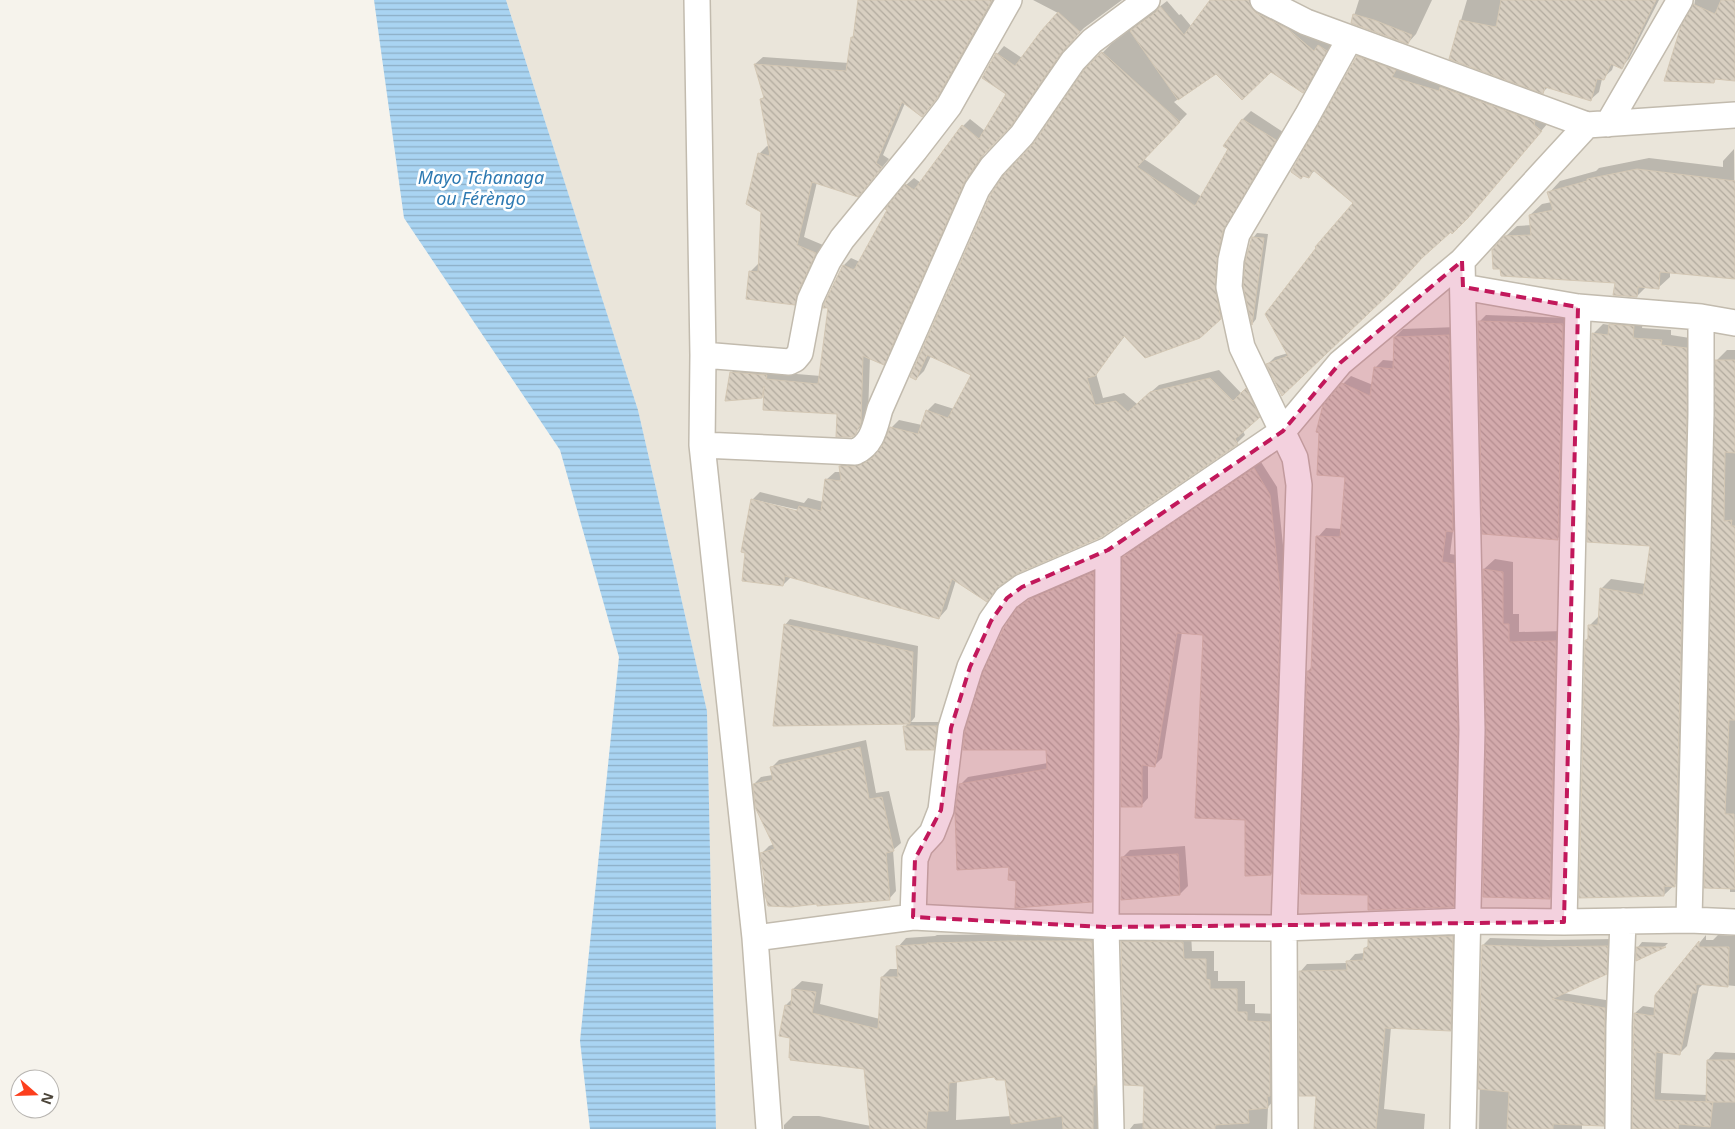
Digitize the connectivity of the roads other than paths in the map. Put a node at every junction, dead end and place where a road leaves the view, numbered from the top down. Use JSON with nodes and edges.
{"nodes":[{"id":1,"x":696,"y":0,"type":"edge"},
{"id":2,"x":1009,"y":0,"type":"edge"},
{"id":3,"x":1147,"y":0,"type":"edge"},
{"id":4,"x":1263,"y":0,"type":"edge"},
{"id":5,"x":1680,"y":0,"type":"edge"},
{"id":6,"x":1350,"y":38,"type":"junction"},
{"id":7,"x":1735,"y":116,"type":"edge"},
{"id":8,"x":1597,"y":125,"type":"junction"},
{"id":9,"x":1462,"y":261,"type":"junction"},
{"id":10,"x":1463,"y":287,"type":"junction"},
{"id":11,"x":1578,"y":307,"type":"junction"},
{"id":12,"x":1701,"y":317,"type":"junction"},
{"id":13,"x":1735,"y":323,"type":"edge"},
{"id":14,"x":703,"y":354,"type":"junction"},
{"id":15,"x":1283,"y":431,"type":"junction"},
{"id":16,"x":702,"y":445,"type":"junction"},
{"id":17,"x":1108,"y":550,"type":"junction"},
{"id":18,"x":913,"y":917,"type":"junction"},
{"id":19,"x":1689,"y":920,"type":"junction"},
{"id":20,"x":1623,"y":921,"type":"junction"},
{"id":21,"x":1468,"y":922,"type":"junction"},
{"id":22,"x":1564,"y":922,"type":"junction"},
{"id":23,"x":1735,"y":922,"type":"edge"},
{"id":24,"x":1106,"y":927,"type":"junction"},
{"id":25,"x":1284,"y":928,"type":"junction"},
{"id":26,"x":755,"y":938,"type":"junction"},
{"id":27,"x":769,"y":1129,"type":"edge"},
{"id":28,"x":1111,"y":1129,"type":"edge"},
{"id":29,"x":1285,"y":1129,"type":"edge"},
{"id":30,"x":1463,"y":1129,"type":"edge"},
{"id":31,"x":1618,"y":1129,"type":"edge"}],
"edges":[{"from":1,"to":14,"type":"street"},
{"from":2,"to":14,"type":"street"},
{"from":3,"to":16,"type":"street"},
{"from":4,"to":6,"type":"street"},
{"from":5,"to":8,"type":"street"},
{"from":6,"to":8,"type":"street"},
{"from":6,"to":15,"type":"street"},
{"from":7,"to":8,"type":"street"},
{"from":8,"to":9,"type":"street"},
{"from":9,"to":10,"type":"street"},
{"from":9,"to":15,"type":"street"},
{"from":10,"to":11,"type":"street"},
{"from":10,"to":21,"type":"street"},
{"from":11,"to":12,"type":"street"},
{"from":11,"to":22,"type":"street"},
{"from":12,"to":13,"type":"street"},
{"from":12,"to":19,"type":"street"},
{"from":14,"to":16,"type":"street"},
{"from":15,"to":17,"type":"street"},
{"from":15,"to":25,"type":"street"},
{"from":16,"to":26,"type":"street"},
{"from":17,"to":18,"type":"street"},
{"from":17,"to":24,"type":"street"},
{"from":18,"to":24,"type":"street"},
{"from":18,"to":26,"type":"street"},
{"from":19,"to":20,"type":"street"},
{"from":19,"to":23,"type":"street"},
{"from":20,"to":22,"type":"street"},
{"from":20,"to":31,"type":"street"},
{"from":21,"to":22,"type":"street"},
{"from":21,"to":25,"type":"street"},
{"from":21,"to":30,"type":"street"},
{"from":24,"to":25,"type":"street"},
{"from":24,"to":28,"type":"street"},
{"from":25,"to":29,"type":"street"},
{"from":26,"to":27,"type":"street"}]}
